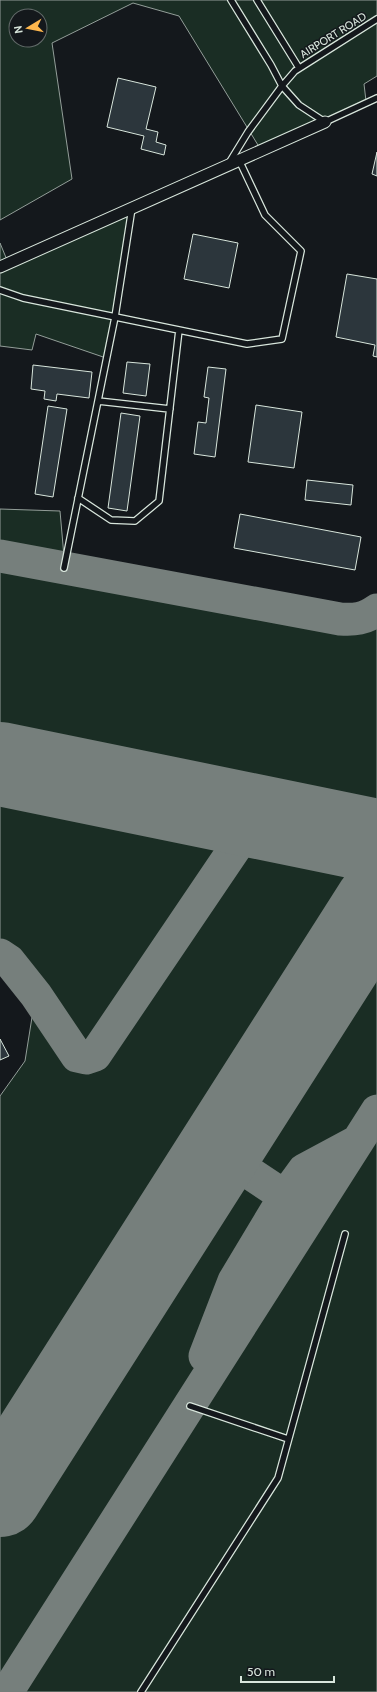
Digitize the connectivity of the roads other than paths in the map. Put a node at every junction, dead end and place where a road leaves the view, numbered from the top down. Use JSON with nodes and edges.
{"nodes":[{"id":1,"x":231,"y":0,"type":"edge"},
{"id":2,"x":257,"y":0,"type":"edge"},
{"id":3,"x":377,"y":18,"type":"edge"},
{"id":4,"x":299,"y":68,"type":"junction"},
{"id":5,"x":282,"y":86,"type":"junction"},
{"id":6,"x":377,"y":98,"type":"edge"},
{"id":7,"x":325,"y":122,"type":"junction"},
{"id":8,"x":239,"y":160,"type":"junction"},
{"id":9,"x":228,"y":164,"type":"junction"},
{"id":10,"x":132,"y":207,"type":"junction"},
{"id":11,"x":0,"y":267,"type":"edge"},
{"id":12,"x":0,"y":290,"type":"edge"},
{"id":13,"x":115,"y":317,"type":"junction"},
{"id":14,"x":179,"y":330,"type":"junction"},
{"id":15,"x":98,"y":401,"type":"junction"},
{"id":16,"x":170,"y":409,"type":"junction"},
{"id":17,"x":78,"y":498,"type":"junction"},
{"id":18,"x":64,"y":568,"type":"dead end"},
{"id":19,"x":345,"y":1234,"type":"dead end"},
{"id":20,"x":190,"y":1406,"type":"dead end"},
{"id":21,"x":288,"y":1439,"type":"junction"},
{"id":22,"x":141,"y":1692,"type":"edge"}],
"edges":[{"from":1,"to":5,"type":"lane"},
{"from":2,"to":4,"type":"lane"},
{"from":3,"to":4,"type":"lane","name":"AIRPORT ROAD"},
{"from":4,"to":5,"type":"lane","name":"AIRPORT ROAD"},
{"from":5,"to":7,"type":"lane"},
{"from":5,"to":9,"type":"lane","name":"AIRPORT ROAD"},
{"from":6,"to":7,"type":"lane"},
{"from":7,"to":8,"type":"street"},
{"from":8,"to":9,"type":"street"},
{"from":8,"to":14,"type":"lane"},
{"from":9,"to":10,"type":"street"},
{"from":10,"to":11,"type":"street"},
{"from":10,"to":13,"type":"lane"},
{"from":12,"to":13,"type":"lane"},
{"from":13,"to":14,"type":"lane"},
{"from":13,"to":15,"type":"lane"},
{"from":14,"to":16,"type":"lane"},
{"from":15,"to":16,"type":"lane"},
{"from":15,"to":17,"type":"lane"},
{"from":16,"to":17,"type":"lane"},
{"from":17,"to":18,"type":"lane"},
{"from":19,"to":21,"type":"lane"},
{"from":20,"to":21,"type":"lane"},
{"from":21,"to":22,"type":"lane"}]}
